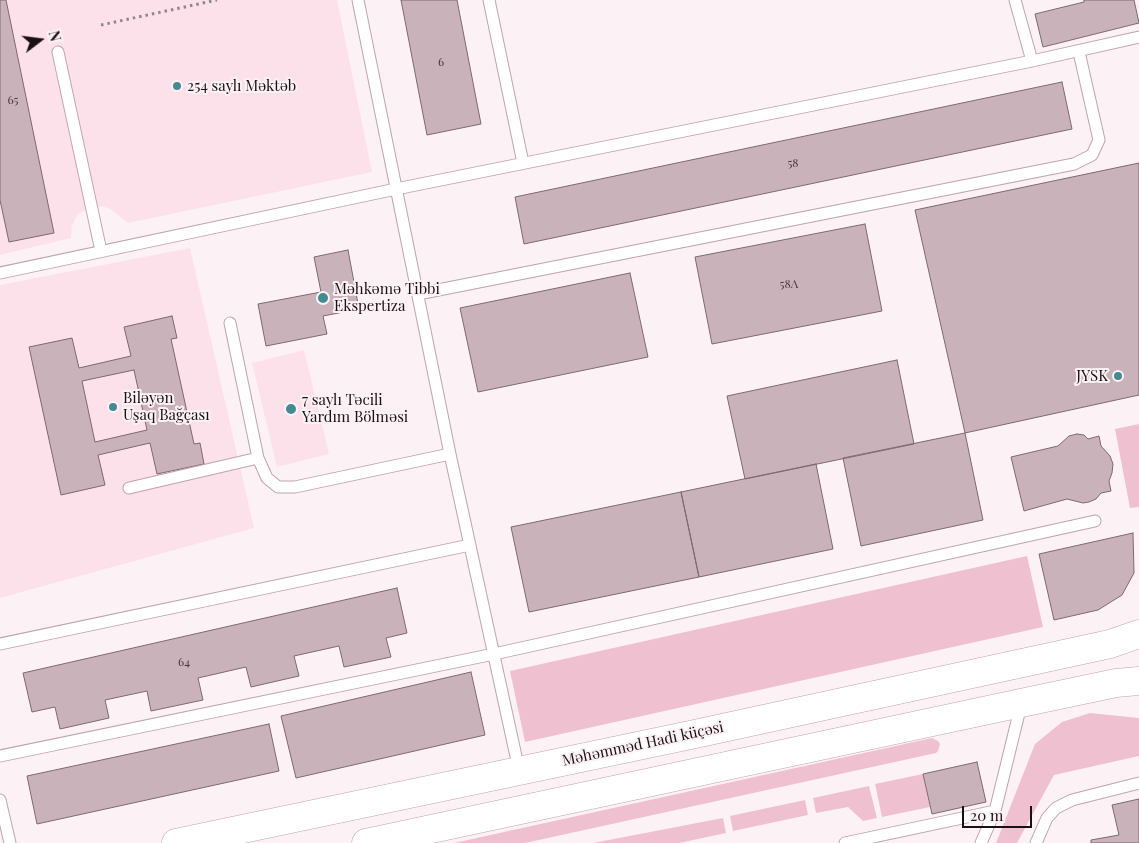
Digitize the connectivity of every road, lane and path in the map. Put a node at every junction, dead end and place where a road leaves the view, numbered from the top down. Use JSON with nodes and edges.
{"nodes":[{"id":1,"x":217,"y":0,"type":"edge"},
{"id":2,"x":358,"y":0,"type":"edge"},
{"id":3,"x":490,"y":0,"type":"edge"},
{"id":4,"x":1015,"y":0,"type":"edge"},
{"id":5,"x":101,"y":25,"type":"dead end"},
{"id":6,"x":1139,"y":37,"type":"edge"},
{"id":7,"x":58,"y":52,"type":"dead end"},
{"id":8,"x":1079,"y":52,"type":"junction"},
{"id":9,"x":1032,"y":62,"type":"junction"},
{"id":10,"x":523,"y":163,"type":"junction"},
{"id":11,"x":396,"y":189,"type":"junction"},
{"id":12,"x":101,"y":251,"type":"junction"},
{"id":13,"x":0,"y":273,"type":"edge"},
{"id":14,"x":418,"y":294,"type":"junction"},
{"id":15,"x":230,"y":323,"type":"dead end"},
{"id":16,"x":450,"y":454,"type":"junction"},
{"id":17,"x":258,"y":458,"type":"junction"},
{"id":18,"x":129,"y":488,"type":"dead end"},
{"id":19,"x":1095,"y":520,"type":"dead end"},
{"id":20,"x":470,"y":545,"type":"junction"},
{"id":21,"x":1139,"y":634,"type":"edge"},
{"id":22,"x":0,"y":644,"type":"edge"},
{"id":23,"x":494,"y":654,"type":"junction"},
{"id":24,"x":1139,"y":681,"type":"edge"},
{"id":25,"x":1077,"y":692,"type":"junction"},
{"id":26,"x":1139,"y":701,"type":"edge"},
{"id":27,"x":1021,"y":703,"type":"junction"},
{"id":28,"x":695,"y":734,"type":"junction"},
{"id":29,"x":0,"y":756,"type":"edge"},
{"id":30,"x":519,"y":770,"type":"junction"},
{"id":31,"x":703,"y":771,"type":"junction"},
{"id":32,"x":1139,"y":783,"type":"edge"},
{"id":33,"x":0,"y":800,"type":"edge"},
{"id":34,"x":994,"y":811,"type":"junction"},
{"id":35,"x":10,"y":843,"type":"edge"},
{"id":36,"x":176,"y":843,"type":"edge"},
{"id":37,"x":366,"y":843,"type":"edge"},
{"id":38,"x":844,"y":843,"type":"edge"},
{"id":39,"x":981,"y":843,"type":"edge"},
{"id":40,"x":1036,"y":843,"type":"edge"}],
"edges":[{"from":1,"to":5,"type":"path"},
{"from":2,"to":11,"type":"lane"},
{"from":3,"to":10,"type":"lane"},
{"from":4,"to":9,"type":"lane"},
{"from":6,"to":8,"type":"lane"},
{"from":7,"to":12,"type":"lane"},
{"from":8,"to":9,"type":"lane"},
{"from":8,"to":14,"type":"lane"},
{"from":9,"to":10,"type":"lane"},
{"from":10,"to":11,"type":"lane"},
{"from":11,"to":12,"type":"lane"},
{"from":11,"to":14,"type":"lane"},
{"from":12,"to":13,"type":"lane"},
{"from":14,"to":16,"type":"lane"},
{"from":15,"to":17,"type":"lane"},
{"from":16,"to":17,"type":"lane"},
{"from":16,"to":20,"type":"lane"},
{"from":17,"to":18,"type":"lane"},
{"from":19,"to":23,"type":"lane"},
{"from":20,"to":22,"type":"lane"},
{"from":20,"to":23,"type":"lane"},
{"from":21,"to":28,"type":"street","name":"Məhəmməd Hadi küçəsi"},
{"from":23,"to":29,"type":"lane"},
{"from":23,"to":30,"type":"lane"},
{"from":24,"to":25,"type":"street"},
{"from":25,"to":26,"type":"street"},
{"from":25,"to":27,"type":"street"},
{"from":27,"to":31,"type":"street"},
{"from":27,"to":34,"type":"lane"},
{"from":28,"to":30,"type":"street","name":"Məhəmməd Hadi küçəsi"},
{"from":28,"to":31,"type":"street"},
{"from":30,"to":36,"type":"street","name":"Məhəmməd Hadi küçəsi"},
{"from":31,"to":37,"type":"street"},
{"from":32,"to":40,"type":"lane"},
{"from":33,"to":35,"type":"lane"},
{"from":34,"to":38,"type":"lane"},
{"from":34,"to":39,"type":"lane"}]}
